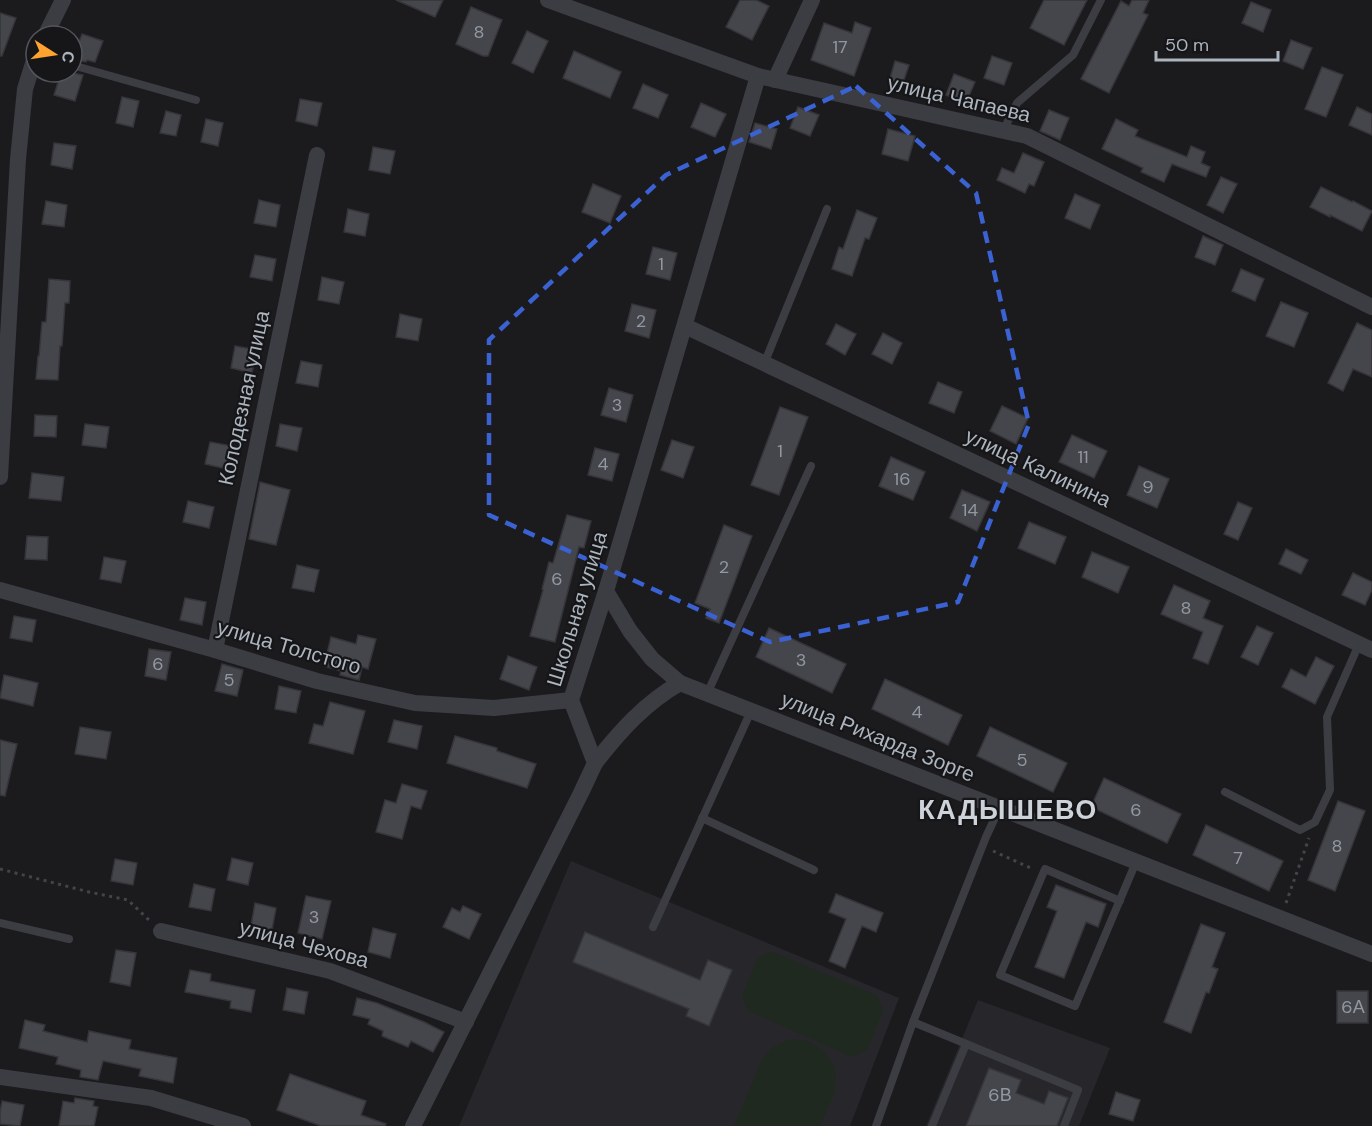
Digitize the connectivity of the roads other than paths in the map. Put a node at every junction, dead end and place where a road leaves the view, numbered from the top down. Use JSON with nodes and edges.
{"nodes":[{"id":1,"x":63,"y":0,"type":"edge"},
{"id":2,"x":548,"y":0,"type":"edge"},
{"id":3,"x":812,"y":0,"type":"edge"},
{"id":4,"x":1101,"y":0,"type":"edge"},
{"id":5,"x":51,"y":24,"type":"edge"},
{"id":6,"x":84,"y":68,"type":"edge"},
{"id":7,"x":766,"y":78,"type":"junction"},
{"id":8,"x":27,"y":84,"type":"edge"},
{"id":9,"x":196,"y":100,"type":"dead end"},
{"id":10,"x":1003,"y":131,"type":"junction"},
{"id":11,"x":317,"y":154,"type":"dead end"},
{"id":12,"x":827,"y":209,"type":"dead end"},
{"id":13,"x":1372,"y":307,"type":"edge"},
{"id":14,"x":685,"y":326,"type":"junction"},
{"id":15,"x":765,"y":364,"type":"junction"},
{"id":16,"x":812,"y":466,"type":"dead end"},
{"id":17,"x":0,"y":477,"type":"edge"},
{"id":18,"x":0,"y":590,"type":"edge"},
{"id":19,"x":606,"y":591,"type":"junction"},
{"id":20,"x":1365,"y":647,"type":"edge"},
{"id":21,"x":215,"y":650,"type":"junction"},
{"id":22,"x":680,"y":683,"type":"junction"},
{"id":23,"x":707,"y":694,"type":"junction"},
{"id":24,"x":572,"y":699,"type":"junction"},
{"id":25,"x":751,"y":711,"type":"junction"},
{"id":26,"x":595,"y":763,"type":"junction"},
{"id":27,"x":1225,"y":792,"type":"dead end"},
{"id":28,"x":999,"y":809,"type":"junction"},
{"id":29,"x":702,"y":818,"type":"junction"},
{"id":30,"x":1136,"y":862,"type":"junction"},
{"id":31,"x":814,"y":870,"type":"dead end"},
{"id":32,"x":1119,"y":901,"type":"junction"},
{"id":33,"x":0,"y":923,"type":"edge"},
{"id":34,"x":653,"y":927,"type":"dead end"},
{"id":35,"x":160,"y":931,"type":"road end"},
{"id":36,"x":69,"y":939,"type":"dead end"},
{"id":37,"x":1372,"y":954,"type":"edge"},
{"id":38,"x":466,"y":1022,"type":"junction"},
{"id":39,"x":913,"y":1022,"type":"junction"},
{"id":40,"x":966,"y":1044,"type":"junction"},
{"id":41,"x":0,"y":1077,"type":"edge"},
{"id":42,"x":243,"y":1126,"type":"edge"},
{"id":43,"x":413,"y":1126,"type":"edge"},
{"id":44,"x":876,"y":1126,"type":"edge"},
{"id":45,"x":932,"y":1126,"type":"edge"},
{"id":46,"x":1064,"y":1126,"type":"edge"}],
"edges":[{"from":1,"to":5,"type":"street"},
{"from":2,"to":7,"type":"street","name":"улица Чапаева"},
{"from":3,"to":7,"type":"street","name":"Школьная улица"},
{"from":4,"to":10,"type":"lane"},
{"from":6,"to":9,"type":"lane"},
{"from":7,"to":10,"type":"street","name":"улица Чапаева"},
{"from":7,"to":14,"type":"street","name":"Школьная улица"},
{"from":8,"to":17,"type":"street"},
{"from":10,"to":13,"type":"street","name":"улица Чапаева"},
{"from":11,"to":21,"type":"street","name":"Колодезная улица"},
{"from":12,"to":15,"type":"lane"},
{"from":14,"to":15,"type":"street","name":"улица Калинина"},
{"from":14,"to":19,"type":"street","name":"Школьная улица"},
{"from":15,"to":20,"type":"street","name":"улица Калинина"},
{"from":16,"to":23,"type":"lane"},
{"from":18,"to":21,"type":"street","name":"улица Толстого"},
{"from":19,"to":22,"type":"street","name":"улица Рихарда Зорге"},
{"from":19,"to":24,"type":"street","name":"Школьная улица"},
{"from":20,"to":27,"type":"lane"},
{"from":21,"to":24,"type":"street","name":"улица Толстого"},
{"from":22,"to":23,"type":"street","name":"улица Рихарда Зорге"},
{"from":22,"to":26,"type":"street"},
{"from":23,"to":25,"type":"street","name":"улица Рихарда Зорге"},
{"from":24,"to":26,"type":"street","name":"Школьная улица"},
{"from":25,"to":28,"type":"street","name":"улица Рихарда Зорге"},
{"from":25,"to":29,"type":"lane"},
{"from":26,"to":38,"type":"street"},
{"from":28,"to":30,"type":"street","name":"улица Рихарда Зорге"},
{"from":28,"to":39,"type":"lane"},
{"from":29,"to":31,"type":"lane"},
{"from":29,"to":34,"type":"lane"},
{"from":30,"to":32,"type":"lane"},
{"from":30,"to":37,"type":"street","name":"улица Рихарда Зорге"},
{"from":32,"to":32,"type":"lane"},
{"from":33,"to":36,"type":"lane"},
{"from":35,"to":38,"type":"street","name":"улица Чехова"},
{"from":38,"to":43,"type":"street"},
{"from":39,"to":40,"type":"lane"},
{"from":39,"to":44,"type":"lane"},
{"from":40,"to":45,"type":"lane"},
{"from":40,"to":46,"type":"lane"},
{"from":41,"to":42,"type":"street"}]}
